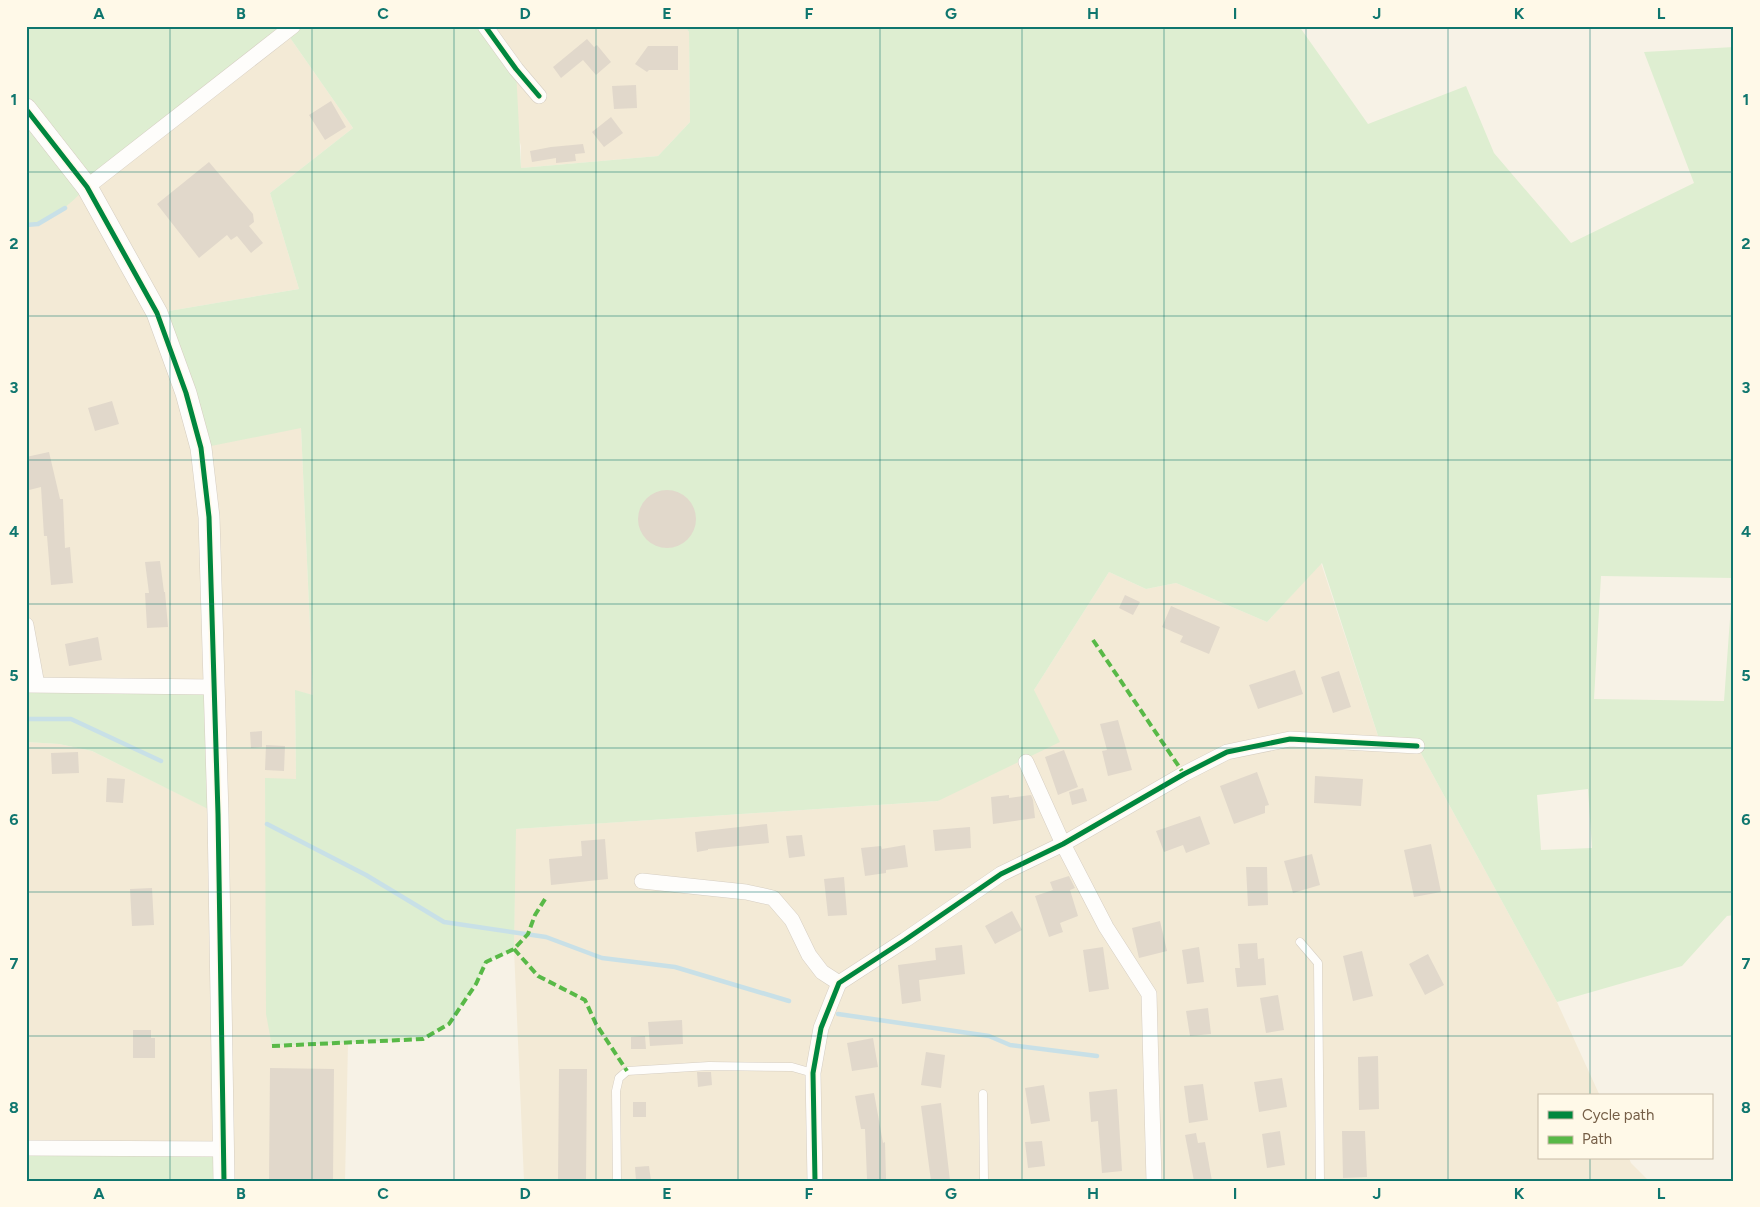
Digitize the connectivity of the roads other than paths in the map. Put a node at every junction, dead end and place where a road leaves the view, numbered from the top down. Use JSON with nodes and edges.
{"nodes":[{"id":1,"x":293,"y":26,"type":"edge"},
{"id":2,"x":485,"y":26,"type":"edge"},
{"id":3,"x":539,"y":96,"type":"dead end"},
{"id":4,"x":26,"y":109,"type":"edge"},
{"id":5,"x":87,"y":187,"type":"junction"},
{"id":6,"x":26,"y":625,"type":"edge"},
{"id":7,"x":32,"y":685,"type":"edge"},
{"id":8,"x":213,"y":687,"type":"junction"},
{"id":9,"x":1417,"y":746,"type":"dead end"},
{"id":10,"x":1026,"y":762,"type":"dead end"},
{"id":11,"x":1064,"y":844,"type":"junction"},
{"id":12,"x":642,"y":881,"type":"dead end"},
{"id":13,"x":1300,"y":942,"type":"dead end"},
{"id":14,"x":840,"y":982,"type":"junction"},
{"id":15,"x":813,"y":1073,"type":"junction"},
{"id":16,"x":983,"y":1094,"type":"dead end"},
{"id":17,"x":26,"y":1148,"type":"edge"},
{"id":18,"x":224,"y":1149,"type":"junction"},
{"id":19,"x":224,"y":1181,"type":"edge"},
{"id":20,"x":617,"y":1181,"type":"edge"},
{"id":21,"x":815,"y":1181,"type":"edge"},
{"id":22,"x":984,"y":1181,"type":"edge"},
{"id":23,"x":1154,"y":1181,"type":"edge"},
{"id":24,"x":1320,"y":1181,"type":"edge"}],
"edges":[{"from":1,"to":5,"type":"street"},
{"from":2,"to":3,"type":"street"},
{"from":4,"to":5,"type":"street"},
{"from":5,"to":8,"type":"street"},
{"from":6,"to":7,"type":"street"},
{"from":7,"to":8,"type":"street"},
{"from":8,"to":18,"type":"street"},
{"from":9,"to":11,"type":"street"},
{"from":10,"to":11,"type":"street"},
{"from":11,"to":14,"type":"street"},
{"from":11,"to":23,"type":"street"},
{"from":12,"to":14,"type":"street"},
{"from":13,"to":24,"type":"lane"},
{"from":14,"to":15,"type":"street"},
{"from":15,"to":20,"type":"lane"},
{"from":15,"to":21,"type":"street"},
{"from":16,"to":22,"type":"lane"},
{"from":17,"to":18,"type":"street"},
{"from":18,"to":19,"type":"street"}]}
